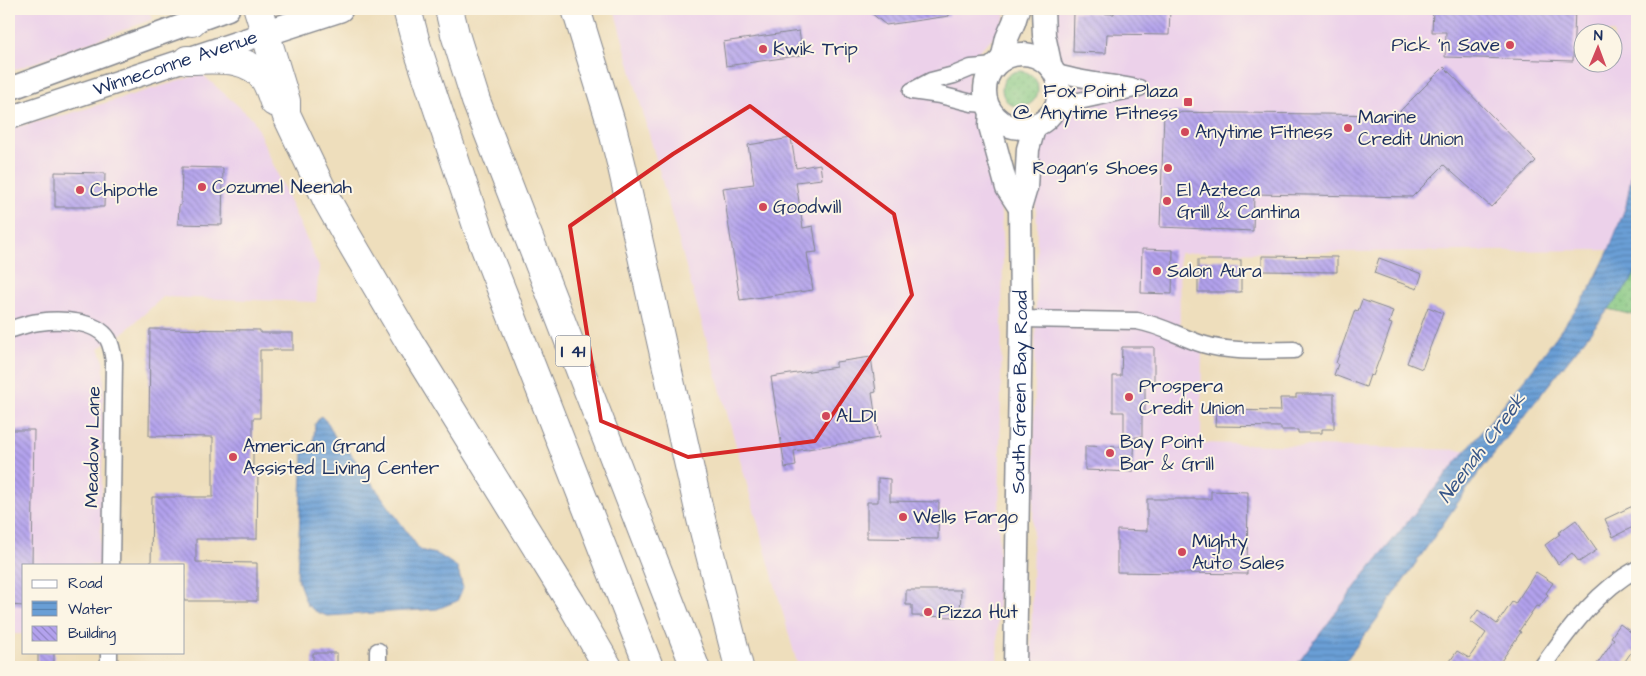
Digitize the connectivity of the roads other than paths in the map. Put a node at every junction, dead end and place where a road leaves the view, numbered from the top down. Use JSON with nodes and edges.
{"nodes":[{"id":1,"x":228,"y":9,"type":"edge"},
{"id":2,"x":340,"y":9,"type":"edge"},
{"id":3,"x":407,"y":9,"type":"edge"},
{"id":4,"x":576,"y":9,"type":"edge"},
{"id":5,"x":591,"y":9,"type":"edge"},
{"id":6,"x":1018,"y":9,"type":"edge"},
{"id":7,"x":1043,"y":9,"type":"edge"},
{"id":8,"x":198,"y":15,"type":"edge"},
{"id":9,"x":262,"y":21,"type":"edge"},
{"id":10,"x":452,"y":22,"type":"edge"},
{"id":11,"x":187,"y":60,"type":"junction"},
{"id":12,"x":998,"y":63,"type":"junction"},
{"id":13,"x":1052,"y":70,"type":"junction"},
{"id":14,"x":9,"y":89,"type":"edge"},
{"id":15,"x":989,"y":108,"type":"junction"},
{"id":16,"x":1052,"y":111,"type":"junction"},
{"id":17,"x":286,"y":114,"type":"junction"},
{"id":18,"x":9,"y":118,"type":"edge"},
{"id":19,"x":610,"y":123,"type":"junction"},
{"id":20,"x":1035,"y":125,"type":"junction"},
{"id":21,"x":1020,"y":208,"type":"junction"},
{"id":22,"x":1021,"y":319,"type":"junction"},
{"id":23,"x":9,"y":330,"type":"edge"},
{"id":24,"x":1294,"y":350,"type":"dead end"},
{"id":25,"x":111,"y":564,"type":"edge"},
{"id":26,"x":1637,"y":569,"type":"edge"},
{"id":27,"x":109,"y":654,"type":"edge"},
{"id":28,"x":109,"y":667,"type":"edge"},
{"id":29,"x":608,"y":667,"type":"edge"},
{"id":30,"x":649,"y":667,"type":"edge"},
{"id":31,"x":695,"y":667,"type":"edge"},
{"id":32,"x":739,"y":667,"type":"edge"},
{"id":33,"x":1015,"y":667,"type":"edge"},
{"id":34,"x":1542,"y":667,"type":"edge"}],
"edges":[{"from":1,"to":8,"type":"main road","name":"Winneconne Avenue"},
{"from":2,"to":9,"type":"main road","name":"Winneconne Avenue"},
{"from":3,"to":30,"type":"highway","number":"I 41"},
{"from":4,"to":19,"type":"highway"},
{"from":5,"to":19,"type":"highway"},
{"from":6,"to":12,"type":"main road"},
{"from":7,"to":13,"type":"main road"},
{"from":8,"to":14,"type":"main road","name":"Winneconne Avenue"},
{"from":9,"to":11,"type":"main road","name":"Winneconne Avenue"},
{"from":9,"to":17,"type":"highway"},
{"from":10,"to":31,"type":"highway","number":"I 41"},
{"from":11,"to":17,"type":"highway"},
{"from":11,"to":18,"type":"main road","name":"Winneconne Avenue"},
{"from":12,"to":13,"type":"main road"},
{"from":12,"to":15,"type":"main road"},
{"from":12,"to":15,"type":"street"},
{"from":13,"to":16,"type":"main road"},
{"from":13,"to":16,"type":"street"},
{"from":15,"to":20,"type":"main road"},
{"from":15,"to":21,"type":"main road"},
{"from":16,"to":20,"type":"main road"},
{"from":17,"to":29,"type":"highway"},
{"from":19,"to":32,"type":"highway"},
{"from":20,"to":21,"type":"main road","name":"South Green Bay Road"},
{"from":21,"to":22,"type":"main road","name":"South Green Bay Road"},
{"from":22,"to":24,"type":"street"},
{"from":22,"to":33,"type":"main road","name":"South Green Bay Road"},
{"from":23,"to":25,"type":"street","name":"Meadow Lane"},
{"from":26,"to":34,"type":"street"},
{"from":27,"to":28,"type":"street"}]}
